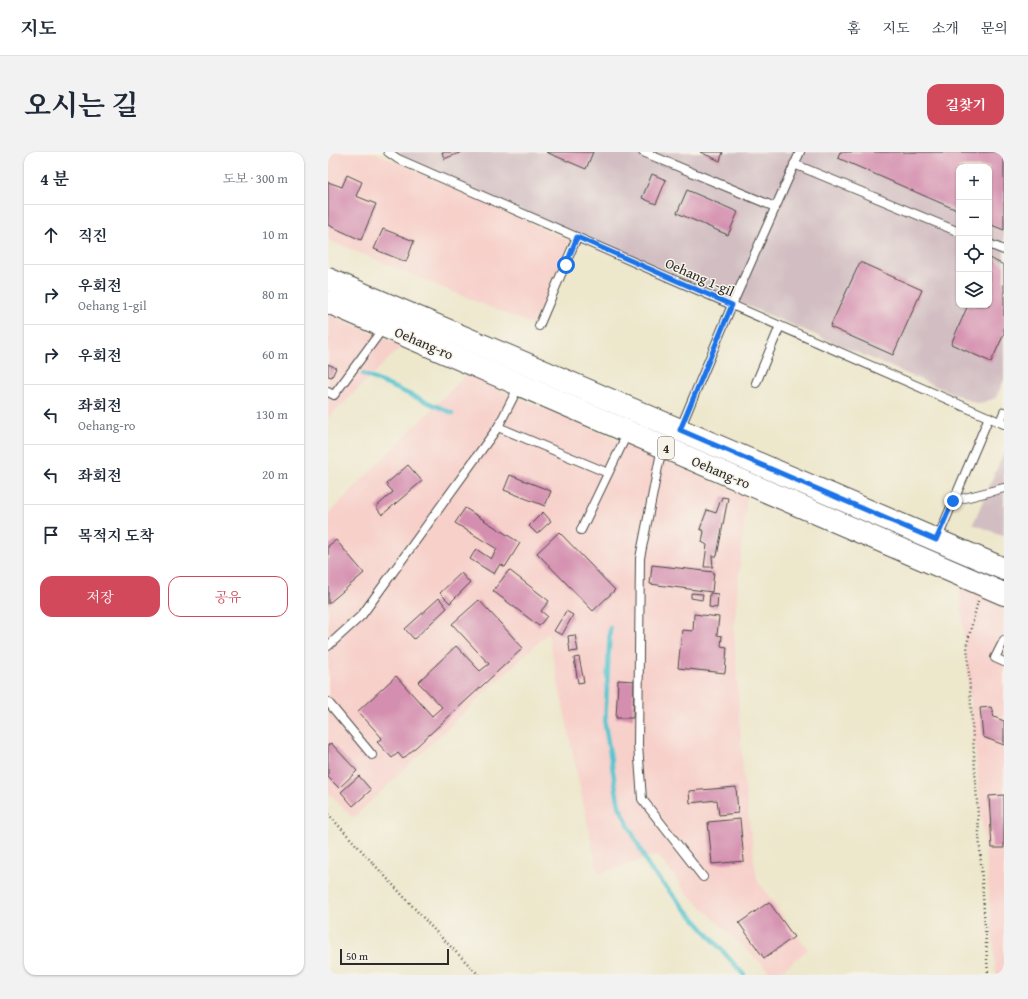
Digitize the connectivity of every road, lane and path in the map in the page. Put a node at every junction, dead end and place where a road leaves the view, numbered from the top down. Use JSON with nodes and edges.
{"nodes":[{"id":1,"x":388,"y":152,"type":"edge"},
{"id":2,"x":642,"y":152,"type":"edge"},
{"id":3,"x":800,"y":152,"type":"edge"},
{"id":4,"x":794,"y":164,"type":"junction"},
{"id":5,"x":775,"y":207,"type":"junction"},
{"id":6,"x":956,"y":231,"type":"edge"},
{"id":7,"x":577,"y":237,"type":"junction"},
{"id":8,"x":992,"y":245,"type":"edge"},
{"id":9,"x":1004,"y":250,"type":"edge"},
{"id":10,"x":328,"y":279,"type":"edge"},
{"id":11,"x":328,"y":302,"type":"edge"},
{"id":12,"x":732,"y":305,"type":"junction"},
{"id":13,"x":384,"y":326,"type":"junction"},
{"id":14,"x":539,"y":326,"type":"dead end"},
{"id":15,"x":780,"y":326,"type":"junction"},
{"id":16,"x":756,"y":383,"type":"dead end"},
{"id":17,"x":519,"y":384,"type":"junction"},
{"id":18,"x":328,"y":392,"type":"edge"},
{"id":19,"x":1004,"y":412,"type":"edge"},
{"id":20,"x":989,"y":417,"type":"junction"},
{"id":21,"x":1002,"y":423,"type":"edge"},
{"id":22,"x":498,"y":427,"type":"junction"},
{"id":23,"x":680,"y":430,"type":"junction"},
{"id":24,"x":628,"y":432,"type":"junction"},
{"id":25,"x":662,"y":446,"type":"junction"},
{"id":26,"x":608,"y":473,"type":"junction"},
{"id":27,"x":1004,"y":488,"type":"edge"},
{"id":28,"x":953,"y":501,"type":"junction"},
{"id":29,"x":581,"y":530,"type":"dead end"},
{"id":30,"x":936,"y":540,"type":"junction"},
{"id":31,"x":1004,"y":569,"type":"edge"},
{"id":32,"x":983,"y":585,"type":"junction"},
{"id":33,"x":1004,"y":594,"type":"edge"},
{"id":34,"x":1004,"y":640,"type":"edge"},
{"id":35,"x":328,"y":646,"type":"edge"},
{"id":36,"x":1004,"y":662,"type":"edge"},
{"id":37,"x":328,"y":702,"type":"edge"},
{"id":38,"x":372,"y":754,"type":"dead end"},
{"id":39,"x":328,"y":814,"type":"edge"},
{"id":40,"x":704,"y":877,"type":"dead end"},
{"id":41,"x":479,"y":975,"type":"edge"},
{"id":42,"x":988,"y":975,"type":"edge"}],
"edges":[{"from":1,"to":7,"type":"lane","name":"Oehang 1-gil"},
{"from":2,"to":5,"type":"lane"},
{"from":3,"to":4,"type":"lane"},
{"from":4,"to":5,"type":"lane"},
{"from":4,"to":6,"type":"lane"},
{"from":5,"to":12,"type":"lane"},
{"from":7,"to":12,"type":"lane","name":"Oehang 1-gil"},
{"from":7,"to":14,"type":"lane"},
{"from":8,"to":9,"type":"lane"},
{"from":10,"to":23,"type":"main road","name":"Oehang-ro","number":"4"},
{"from":11,"to":13,"type":"main road","name":"Oehang-ro","number":"4"},
{"from":12,"to":15,"type":"lane","name":"Oehang 1-gil"},
{"from":12,"to":23,"type":"lane"},
{"from":13,"to":17,"type":"main road","name":"Oehang-ro","number":"4"},
{"from":13,"to":18,"type":"lane"},
{"from":15,"to":16,"type":"lane"},
{"from":15,"to":20,"type":"lane","name":"Oehang 1-gil"},
{"from":17,"to":22,"type":"lane"},
{"from":17,"to":24,"type":"main road","name":"Oehang-ro","number":"4"},
{"from":19,"to":21,"type":"lane"},
{"from":20,"to":21,"type":"lane","name":"Oehang 1-gil"},
{"from":20,"to":28,"type":"lane"},
{"from":22,"to":26,"type":"lane"},
{"from":22,"to":35,"type":"lane"},
{"from":23,"to":30,"type":"main road","name":"Oehang-ro","number":"4"},
{"from":24,"to":25,"type":"main road","name":"Oehang-ro","number":"4"},
{"from":24,"to":26,"type":"lane"},
{"from":25,"to":32,"type":"main road","name":"Oehang-ro","number":"4"},
{"from":25,"to":40,"type":"lane"},
{"from":26,"to":29,"type":"lane"},
{"from":27,"to":28,"type":"lane"},
{"from":28,"to":30,"type":"lane"},
{"from":30,"to":31,"type":"main road","name":"Oehang-ro","number":"4"},
{"from":32,"to":33,"type":"main road","name":"Oehang-ro","number":"4"},
{"from":32,"to":42,"type":"path"},
{"from":34,"to":36,"type":"lane"},
{"from":37,"to":38,"type":"lane"},
{"from":39,"to":41,"type":"path"}]}
